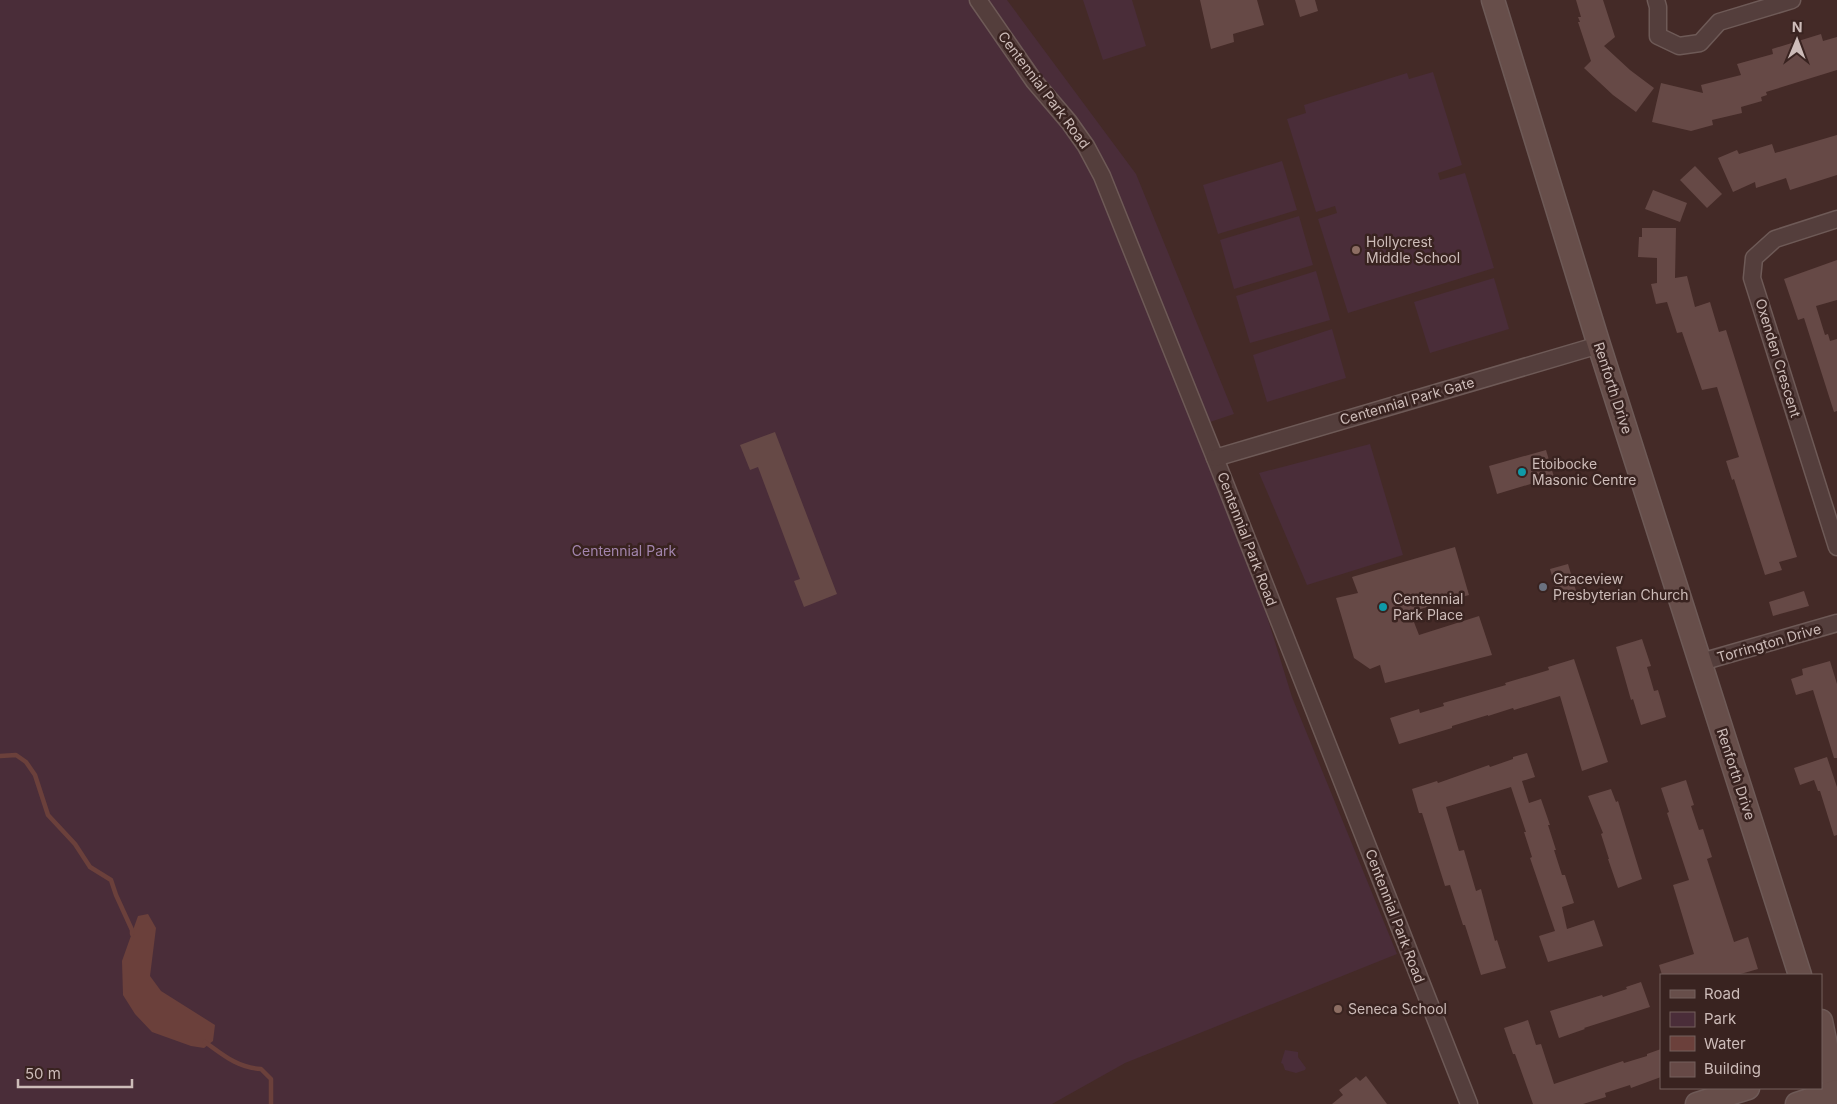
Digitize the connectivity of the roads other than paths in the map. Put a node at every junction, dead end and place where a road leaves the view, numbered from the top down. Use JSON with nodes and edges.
{"nodes":[{"id":1,"x":978,"y":0,"type":"edge"},
{"id":2,"x":1493,"y":0,"type":"edge"},
{"id":3,"x":1656,"y":0,"type":"edge"},
{"id":4,"x":1792,"y":0,"type":"edge"},
{"id":5,"x":1837,"y":219,"type":"edge"},
{"id":6,"x":1599,"y":345,"type":"junction"},
{"id":7,"x":1215,"y":458,"type":"junction"},
{"id":8,"x":1837,"y":547,"type":"edge"},
{"id":9,"x":1837,"y":623,"type":"edge"},
{"id":10,"x":1701,"y":662,"type":"junction"},
{"id":11,"x":1800,"y":974,"type":"edge"},
{"id":12,"x":1822,"y":1026,"type":"edge"},
{"id":13,"x":1829,"y":1064,"type":"edge"},
{"id":14,"x":1745,"y":1089,"type":"edge"},
{"id":15,"x":1836,"y":1094,"type":"edge"},
{"id":16,"x":1809,"y":1099,"type":"edge"},
{"id":17,"x":1469,"y":1104,"type":"edge"},
{"id":18,"x":1697,"y":1104,"type":"edge"}],
"edges":[{"from":1,"to":7,"type":"street","name":"Centennial Park Road"},
{"from":2,"to":6,"type":"main road","name":"Renforth Drive"},
{"from":3,"to":4,"type":"street"},
{"from":5,"to":8,"type":"street","name":"Oxenden Crescent"},
{"from":6,"to":7,"type":"street","name":"Centennial Park Gate"},
{"from":6,"to":10,"type":"main road","name":"Renforth Drive"},
{"from":7,"to":17,"type":"street","name":"Centennial Park Road"},
{"from":9,"to":10,"type":"street","name":"Torrington Drive"},
{"from":10,"to":11,"type":"main road","name":"Renforth Drive"},
{"from":12,"to":13,"type":"main road"},
{"from":13,"to":15,"type":"main road"},
{"from":14,"to":18,"type":"main road"},
{"from":15,"to":16,"type":"main road"}]}
